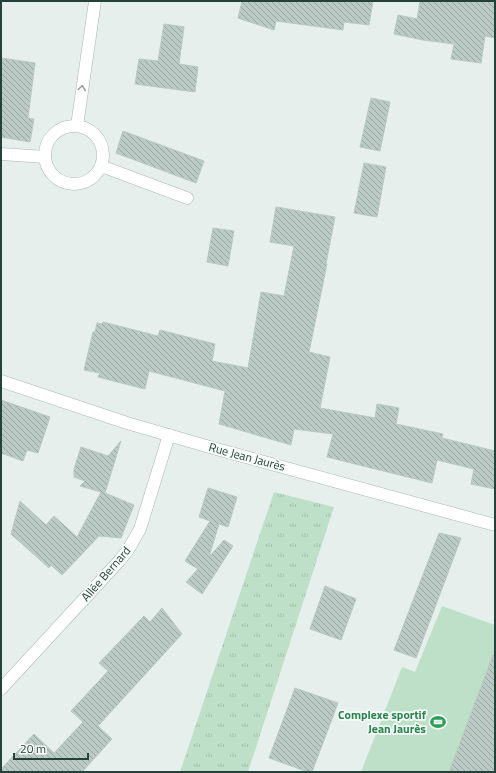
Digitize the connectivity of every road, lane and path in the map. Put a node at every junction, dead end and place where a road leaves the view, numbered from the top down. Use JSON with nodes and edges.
{"nodes":[{"id":1,"x":95,"y":1,"type":"edge"},
{"id":2,"x":77,"y":126,"type":"junction"},
{"id":3,"x":1,"y":154,"type":"edge"},
{"id":4,"x":45,"y":157,"type":"junction"},
{"id":5,"x":101,"y":166,"type":"junction"},
{"id":6,"x":187,"y":198,"type":"dead end"},
{"id":7,"x":1,"y":382,"type":"edge"},
{"id":8,"x":170,"y":435,"type":"junction"},
{"id":9,"x":495,"y":525,"type":"edge"},
{"id":10,"x":1,"y":688,"type":"edge"}],
"edges":[{"from":2,"to":1,"type":"street","one_way":true},
{"from":2,"to":4,"type":"street"},
{"from":2,"to":5,"type":"street"},
{"from":3,"to":4,"type":"street"},
{"from":4,"to":5,"type":"street"},
{"from":5,"to":6,"type":"street"},
{"from":7,"to":8,"type":"street","name":"Rue Jean Jaurès"},
{"from":8,"to":9,"type":"street","name":"Rue Jean Jaurès"},
{"from":8,"to":10,"type":"street","name":"Allée Bernard"}]}
